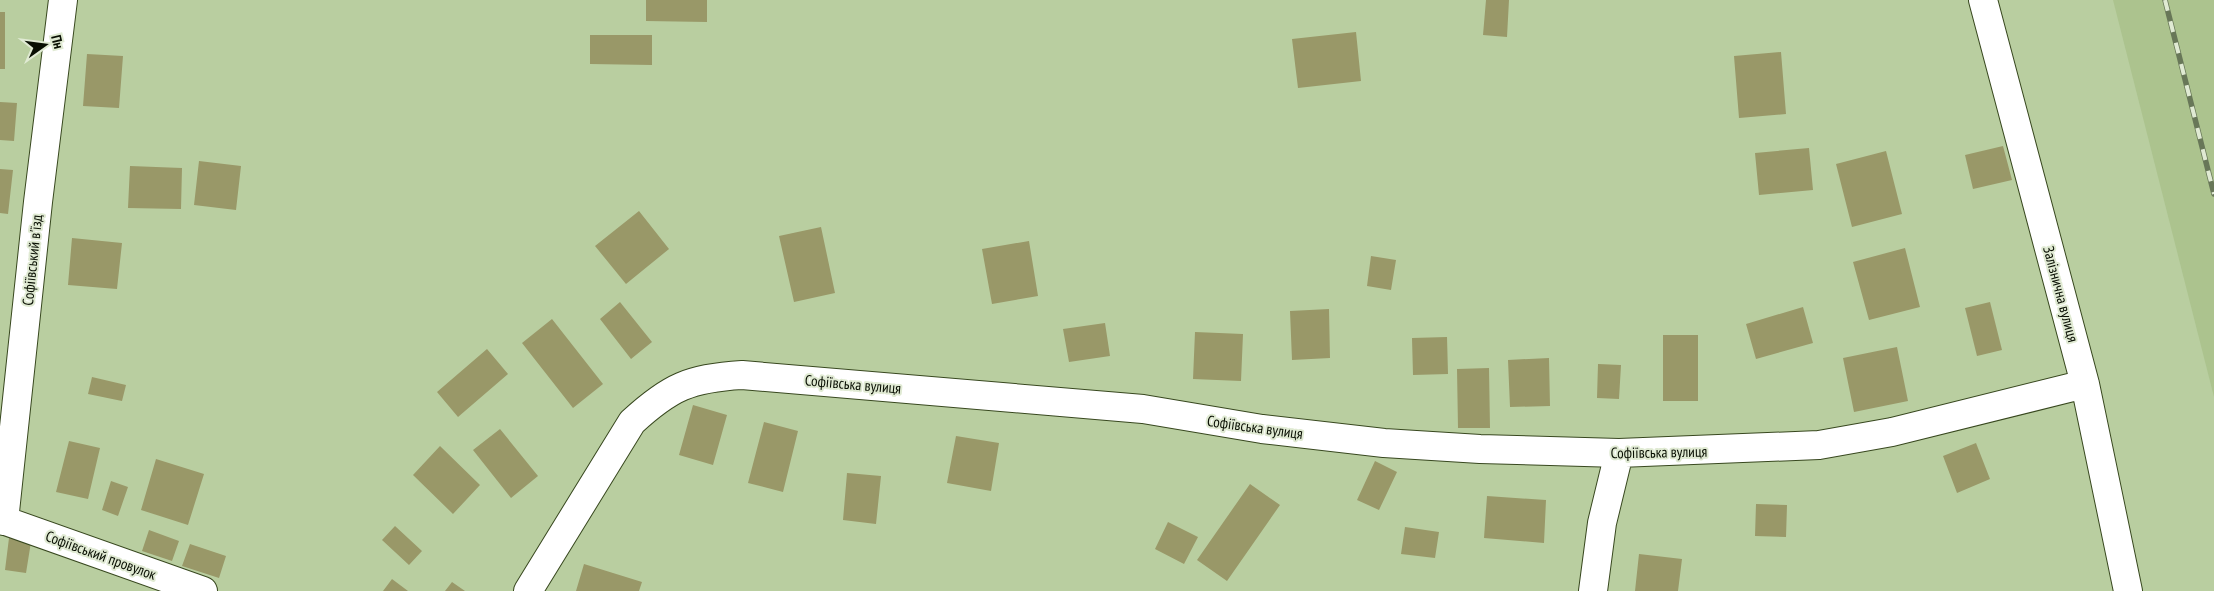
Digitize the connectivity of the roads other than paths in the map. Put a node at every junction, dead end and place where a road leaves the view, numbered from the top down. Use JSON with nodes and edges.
{"nodes":[{"id":1,"x":63,"y":0,"type":"edge"},
{"id":2,"x":1983,"y":0,"type":"edge"},
{"id":3,"x":2085,"y":384,"type":"junction"},
{"id":4,"x":1619,"y":453,"type":"junction"},
{"id":5,"x":2,"y":520,"type":"edge"},
{"id":6,"x":203,"y":591,"type":"edge"},
{"id":7,"x":528,"y":591,"type":"edge"},
{"id":8,"x":1593,"y":591,"type":"edge"},
{"id":9,"x":2128,"y":591,"type":"edge"}],
"edges":[{"from":1,"to":5,"type":"street","name":"Софіївський в'їзд"},
{"from":2,"to":3,"type":"street","name":"Залізнична вулиця"},
{"from":3,"to":4,"type":"street","name":"Софіївська вулиця"},
{"from":3,"to":9,"type":"street","name":"Залізнична вулиця"},
{"from":4,"to":7,"type":"street","name":"Софіївська вулиця"},
{"from":4,"to":8,"type":"street"},
{"from":5,"to":6,"type":"street","name":"Софіївський провулок"}]}
